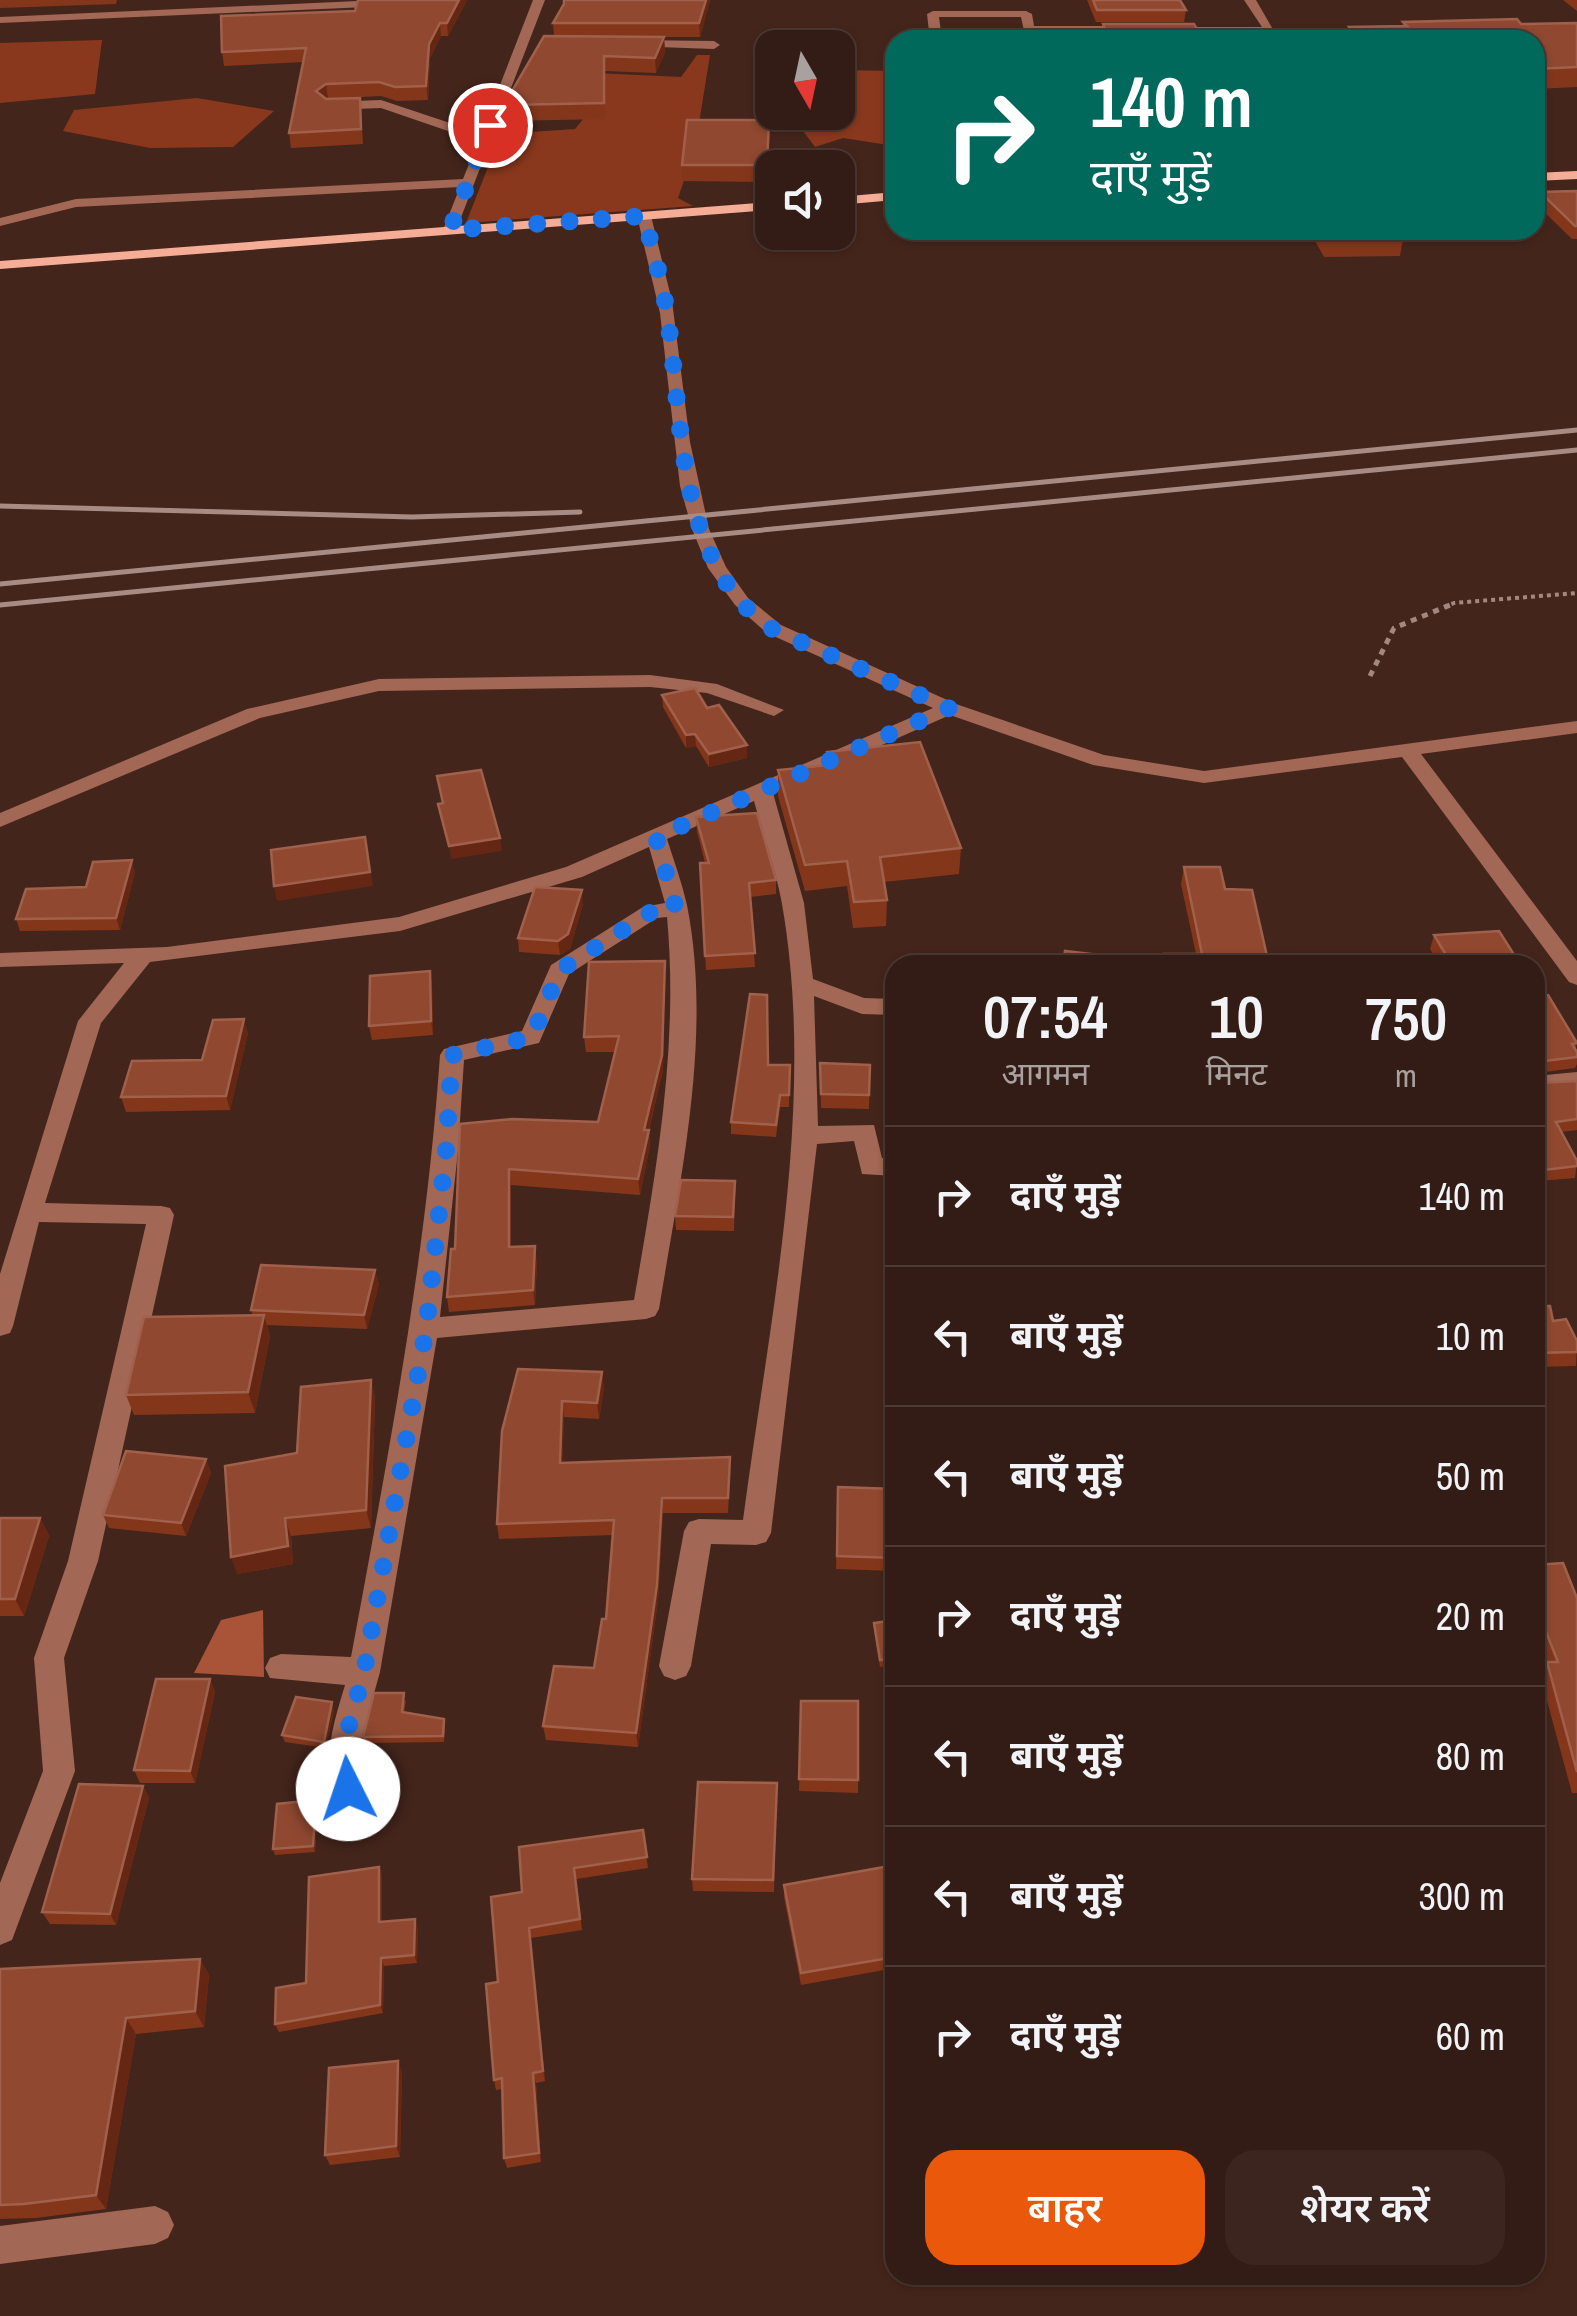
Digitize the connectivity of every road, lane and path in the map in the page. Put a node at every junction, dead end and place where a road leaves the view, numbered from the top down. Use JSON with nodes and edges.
{"nodes":[{"id":1,"x":457,"y":0,"type":"edge"},
{"id":2,"x":539,"y":0,"type":"edge"},
{"id":3,"x":1250,"y":0,"type":"edge"},
{"id":4,"x":0,"y":20,"type":"edge"},
{"id":5,"x":935,"y":30,"type":"edge"},
{"id":6,"x":1029,"y":30,"type":"edge"},
{"id":7,"x":1270,"y":30,"type":"edge"},
{"id":8,"x":522,"y":43,"type":"junction"},
{"id":9,"x":541,"y":43,"type":"edge"},
{"id":10,"x":618,"y":44,"type":"edge"},
{"id":11,"x":714,"y":46,"type":"dead end"},
{"id":12,"x":328,"y":106,"type":"edge"},
{"id":13,"x":490,"y":125,"type":"junction"},
{"id":14,"x":1577,"y":176,"type":"edge"},
{"id":15,"x":1545,"y":177,"type":"edge"},
{"id":16,"x":468,"y":183,"type":"junction"},
{"id":17,"x":885,"y":197,"type":"edge"},
{"id":18,"x":855,"y":200,"type":"edge"},
{"id":19,"x":755,"y":207,"type":"edge"},
{"id":20,"x":644,"y":216,"type":"junction"},
{"id":21,"x":0,"y":222,"type":"edge"},
{"id":22,"x":450,"y":230,"type":"junction"},
{"id":23,"x":0,"y":265,"type":"edge"},
{"id":24,"x":1577,"y":593,"type":"edge"},
{"id":25,"x":1370,"y":676,"type":"dead end"},
{"id":26,"x":949,"y":708,"type":"junction"},
{"id":27,"x":774,"y":710,"type":"dead end"},
{"id":28,"x":1577,"y":727,"type":"edge"},
{"id":29,"x":1409,"y":752,"type":"junction"},
{"id":30,"x":762,"y":792,"type":"junction"},
{"id":31,"x":0,"y":821,"type":"edge"},
{"id":32,"x":656,"y":837,"type":"junction"},
{"id":33,"x":676,"y":909,"type":"junction"},
{"id":34,"x":144,"y":954,"type":"junction"},
{"id":35,"x":0,"y":960,"type":"edge"},
{"id":36,"x":1577,"y":976,"type":"edge"},
{"id":37,"x":802,"y":983,"type":"junction"},
{"id":38,"x":885,"y":1006,"type":"edge"},
{"id":39,"x":1577,"y":1080,"type":"edge"},
{"id":40,"x":1545,"y":1083,"type":"edge"},
{"id":41,"x":806,"y":1136,"type":"junction"},
{"id":42,"x":885,"y":1167,"type":"edge"},
{"id":43,"x":29,"y":1212,"type":"junction"},
{"id":44,"x":0,"y":1326,"type":"edge"},
{"id":45,"x":426,"y":1330,"type":"junction"},
{"id":46,"x":675,"y":1666,"type":"dead end"},
{"id":47,"x":282,"y":1668,"type":"dead end"},
{"id":48,"x":364,"y":1672,"type":"junction"},
{"id":49,"x":348,"y":1789,"type":"dead end"},
{"id":50,"x":0,"y":1928,"type":"edge"},
{"id":51,"x":155,"y":2225,"type":"dead end"},
{"id":52,"x":0,"y":2245,"type":"edge"}],
"edges":[{"from":1,"to":4,"type":"street"},
{"from":2,"to":8,"type":"street"},
{"from":3,"to":7,"type":"street"},
{"from":5,"to":6,"type":"street"},
{"from":8,"to":9,"type":"street"},
{"from":8,"to":13,"type":"street"},
{"from":10,"to":11,"type":"street"},
{"from":12,"to":13,"type":"street"},
{"from":13,"to":16,"type":"street"},
{"from":14,"to":15,"type":"main road"},
{"from":16,"to":21,"type":"street"},
{"from":16,"to":22,"type":"street"},
{"from":17,"to":18,"type":"main road"},
{"from":19,"to":20,"type":"main road"},
{"from":20,"to":22,"type":"main road"},
{"from":20,"to":26,"type":"street"},
{"from":22,"to":23,"type":"main road"},
{"from":24,"to":25,"type":"path"},
{"from":26,"to":29,"type":"street"},
{"from":26,"to":30,"type":"street"},
{"from":27,"to":31,"type":"street"},
{"from":28,"to":29,"type":"street"},
{"from":29,"to":36,"type":"street"},
{"from":30,"to":32,"type":"street"},
{"from":30,"to":37,"type":"street"},
{"from":32,"to":33,"type":"street"},
{"from":32,"to":34,"type":"street"},
{"from":33,"to":45,"type":"street"},
{"from":33,"to":45,"type":"street"},
{"from":34,"to":35,"type":"street"},
{"from":34,"to":43,"type":"street"},
{"from":37,"to":38,"type":"street"},
{"from":37,"to":41,"type":"street"},
{"from":39,"to":40,"type":"street"},
{"from":41,"to":42,"type":"street"},
{"from":41,"to":46,"type":"street"},
{"from":43,"to":44,"type":"street"},
{"from":43,"to":50,"type":"street"},
{"from":45,"to":48,"type":"street"},
{"from":47,"to":48,"type":"street"},
{"from":48,"to":49,"type":"street"},
{"from":51,"to":52,"type":"street"}]}
